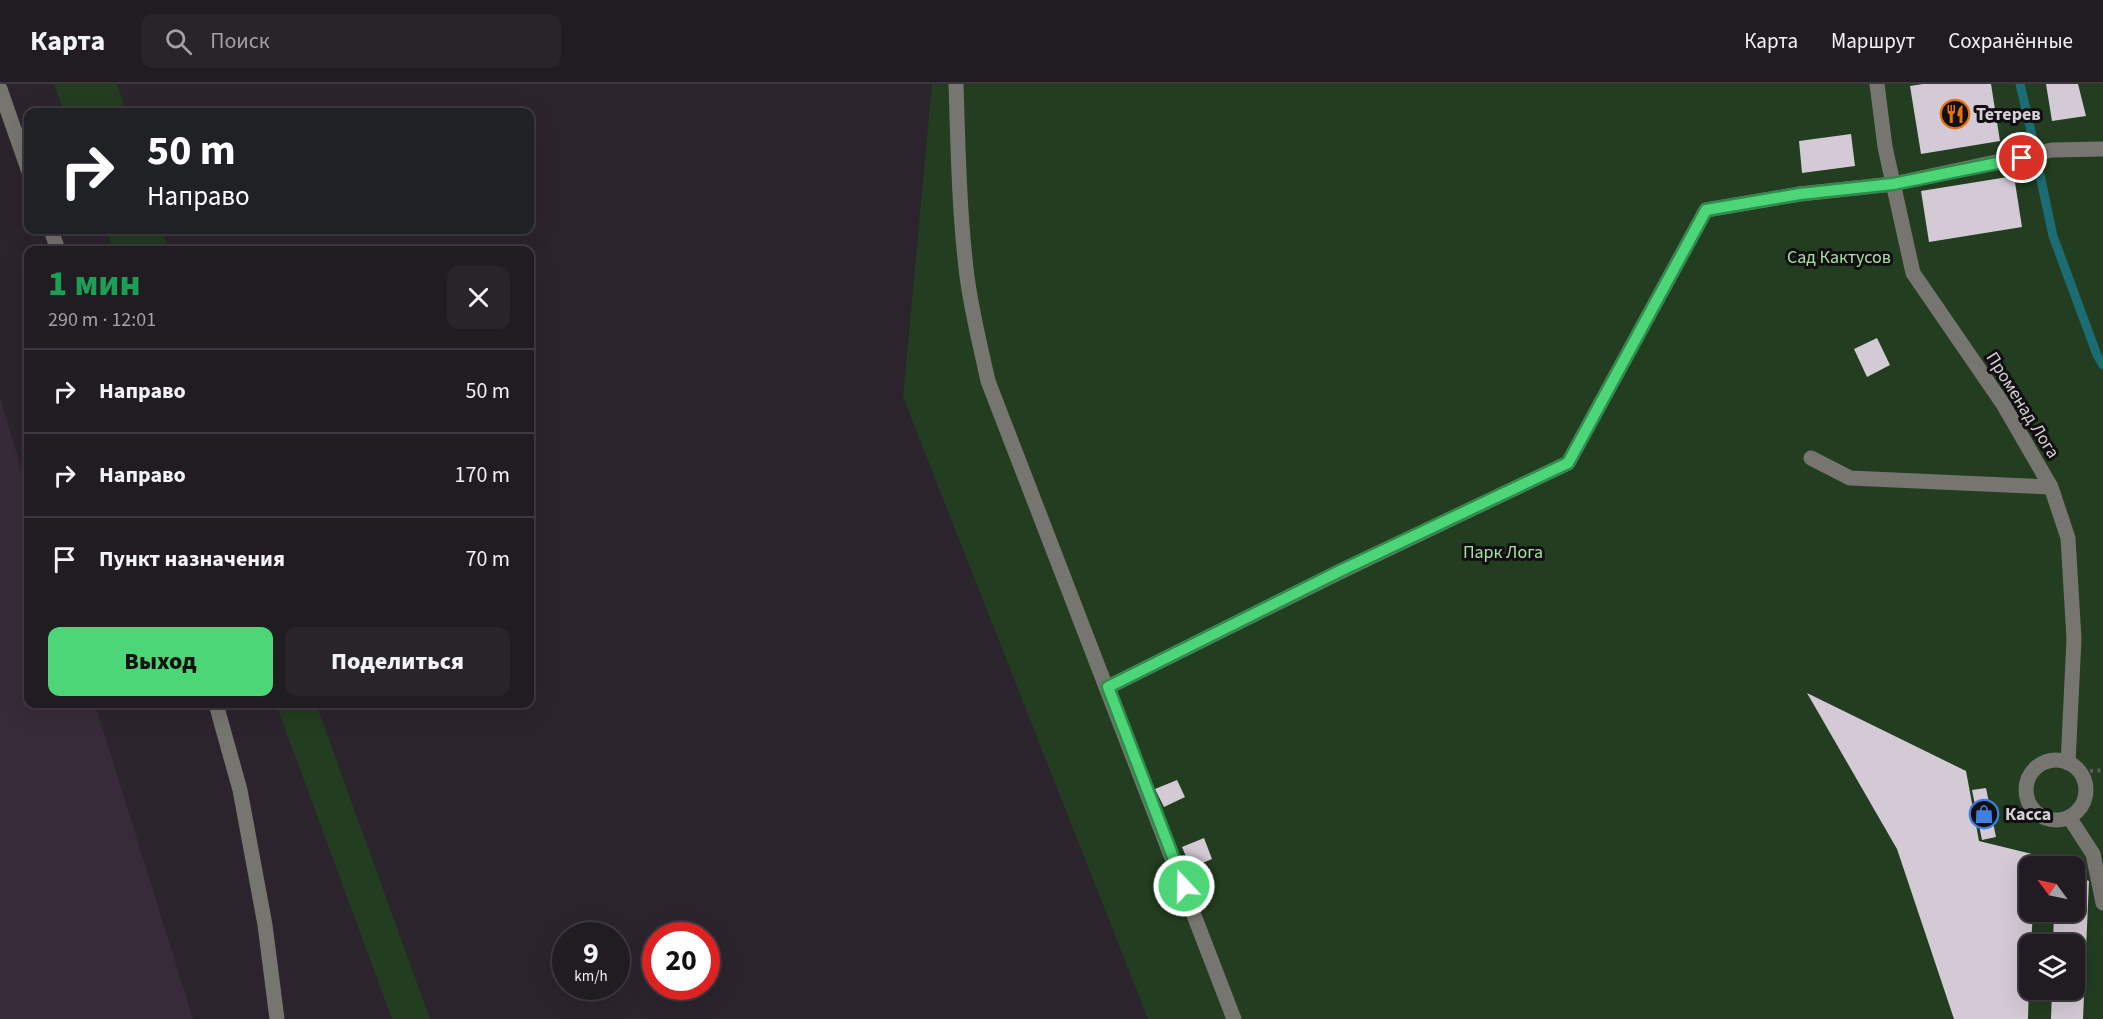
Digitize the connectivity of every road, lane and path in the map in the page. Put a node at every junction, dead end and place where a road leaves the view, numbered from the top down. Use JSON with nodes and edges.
{"nodes":[{"id":1,"x":956,"y":84,"type":"edge"},
{"id":2,"x":1876,"y":84,"type":"edge"},
{"id":3,"x":0,"y":89,"type":"edge"},
{"id":4,"x":2103,"y":149,"type":"edge"},
{"id":5,"x":24,"y":158,"type":"edge"},
{"id":6,"x":1893,"y":184,"type":"junction"},
{"id":7,"x":1811,"y":458,"type":"dead end"},
{"id":8,"x":2051,"y":487,"type":"junction"},
{"id":9,"x":1108,"y":687,"type":"junction"},
{"id":10,"x":217,"y":708,"type":"edge"},
{"id":11,"x":2068,"y":763,"type":"junction"},
{"id":12,"x":2069,"y":817,"type":"junction"},
{"id":13,"x":2103,"y":903,"type":"edge"},
{"id":14,"x":277,"y":1019,"type":"edge"},
{"id":15,"x":1234,"y":1019,"type":"edge"}],
"edges":[{"from":1,"to":9,"type":"street"},
{"from":2,"to":6,"type":"street","name":"Променад Лога"},
{"from":3,"to":5,"type":"street"},
{"from":4,"to":6,"type":"street"},
{"from":6,"to":8,"type":"street","name":"Променад Лога"},
{"from":6,"to":9,"type":"street"},
{"from":7,"to":8,"type":"street"},
{"from":8,"to":11,"type":"street","name":"Променад Лога"},
{"from":9,"to":15,"type":"street"},
{"from":10,"to":14,"type":"street"},
{"from":11,"to":12,"type":"street"},
{"from":11,"to":12,"type":"street"},
{"from":12,"to":13,"type":"street"}]}
